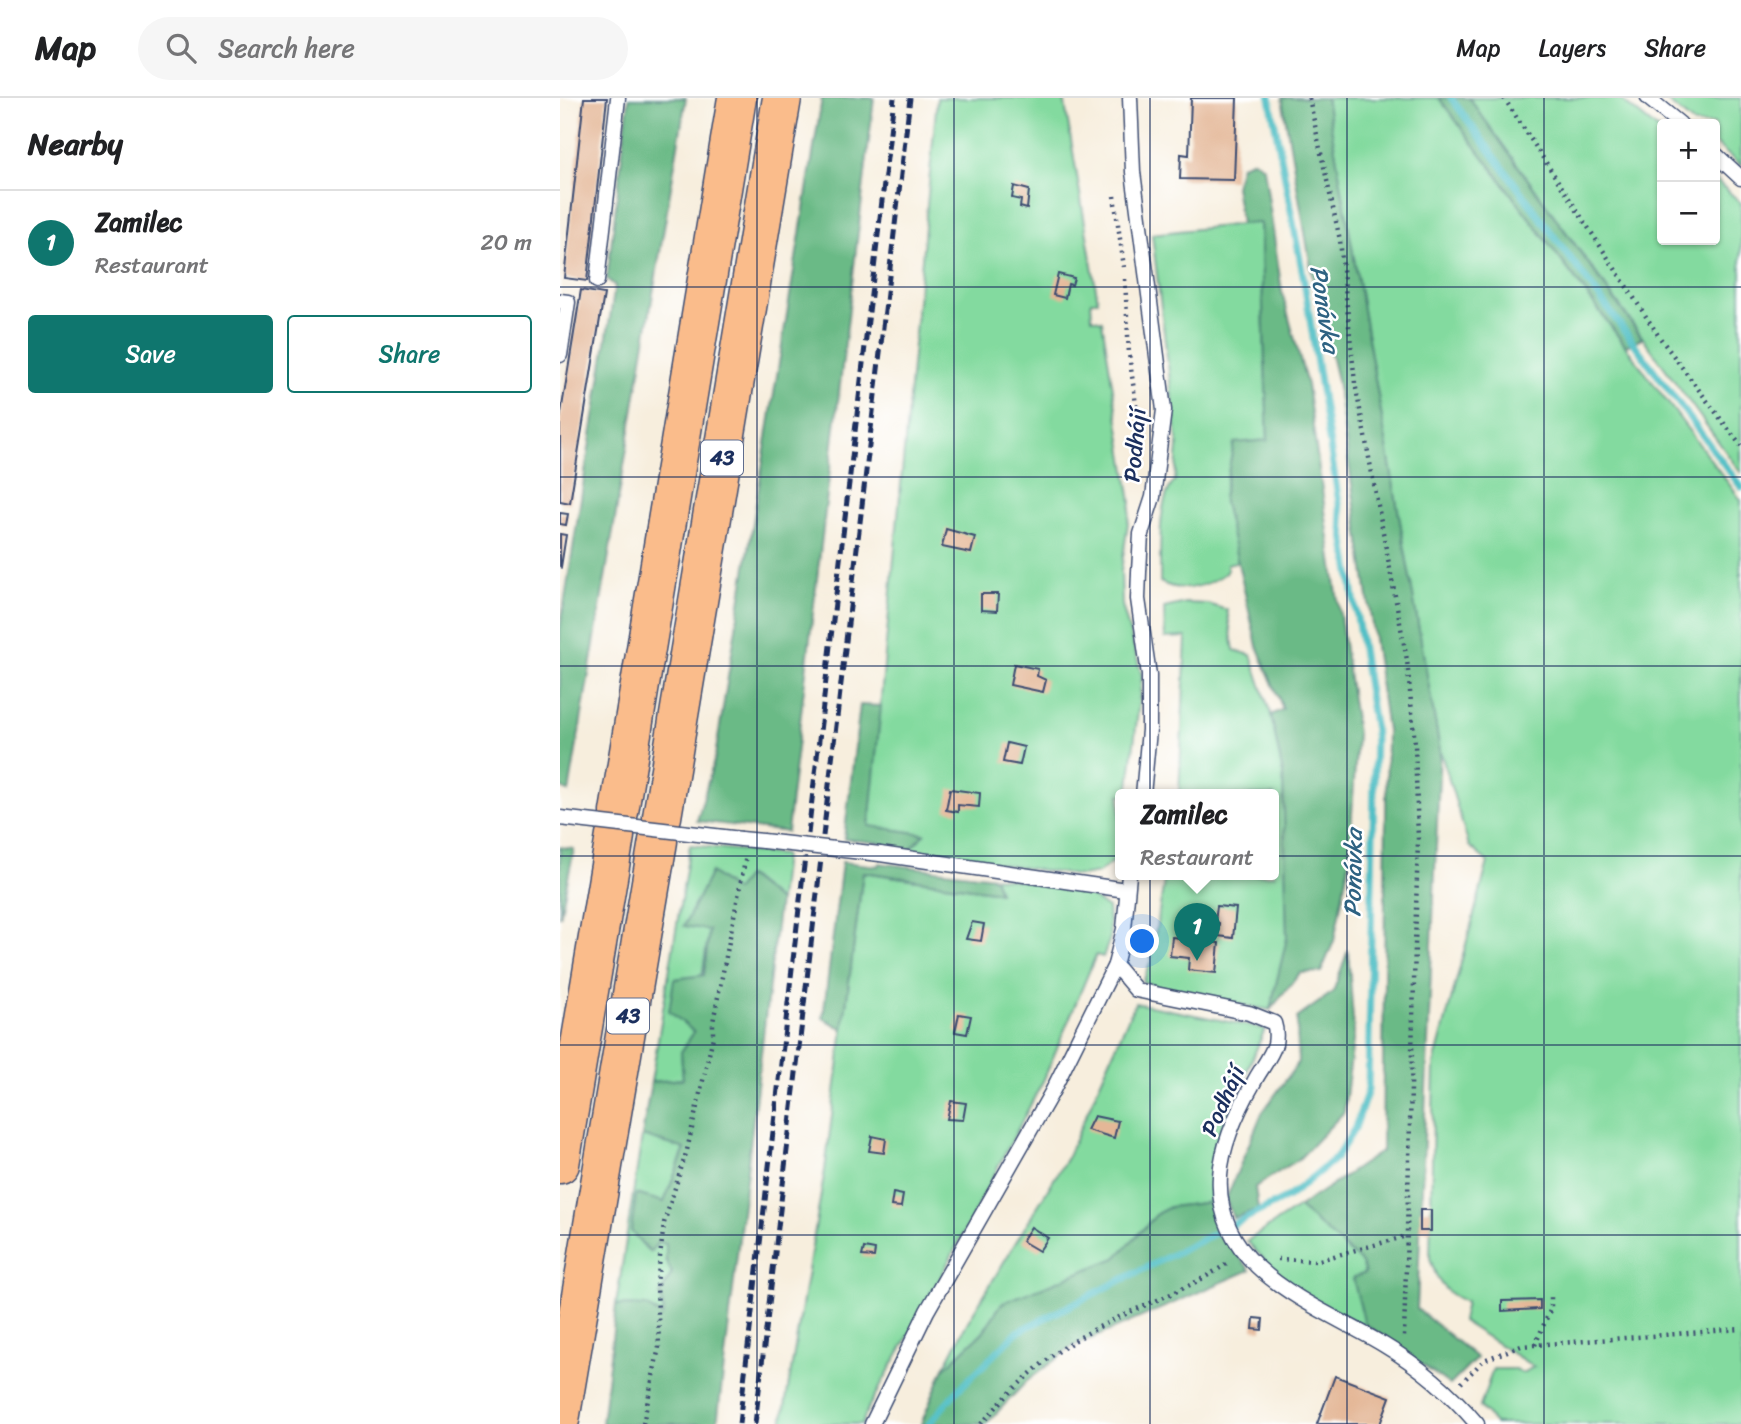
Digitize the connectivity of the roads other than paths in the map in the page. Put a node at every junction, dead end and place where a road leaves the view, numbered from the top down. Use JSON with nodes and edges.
{"nodes":[{"id":1,"x":618,"y":98,"type":"edge"},
{"id":2,"x":737,"y":98,"type":"edge"},
{"id":3,"x":782,"y":98,"type":"edge"},
{"id":4,"x":1130,"y":98,"type":"edge"},
{"id":5,"x":1648,"y":98,"type":"edge"},
{"id":6,"x":1674,"y":119,"type":"edge"},
{"id":7,"x":1720,"y":159,"type":"edge"},
{"id":8,"x":1741,"y":178,"type":"edge"},
{"id":9,"x":597,"y":281,"type":"dead end"},
{"id":10,"x":560,"y":301,"type":"edge"},
{"id":11,"x":560,"y":355,"type":"edge"},
{"id":12,"x":1144,"y":789,"type":"edge"},
{"id":13,"x":560,"y":818,"type":"edge"},
{"id":14,"x":1127,"y":882,"type":"edge"},
{"id":15,"x":1115,"y":965,"type":"junction"},
{"id":16,"x":560,"y":1164,"type":"edge"},
{"id":17,"x":560,"y":1420,"type":"edge"},
{"id":18,"x":872,"y":1424,"type":"edge"},
{"id":19,"x":1477,"y":1424,"type":"edge"}],
"edges":[{"from":1,"to":9,"type":"lane"},
{"from":2,"to":16,"type":"highway","number":"43"},
{"from":3,"to":17,"type":"highway","number":"43"},
{"from":4,"to":12,"type":"lane","name":"Podhájí"},
{"from":5,"to":6,"type":"lane"},
{"from":7,"to":8,"type":"lane"},
{"from":10,"to":11,"type":"lane"},
{"from":13,"to":14,"type":"lane","bridge":true},
{"from":14,"to":15,"type":"lane"},
{"from":15,"to":18,"type":"lane"},
{"from":15,"to":19,"type":"lane","name":"Podhájí"}]}
